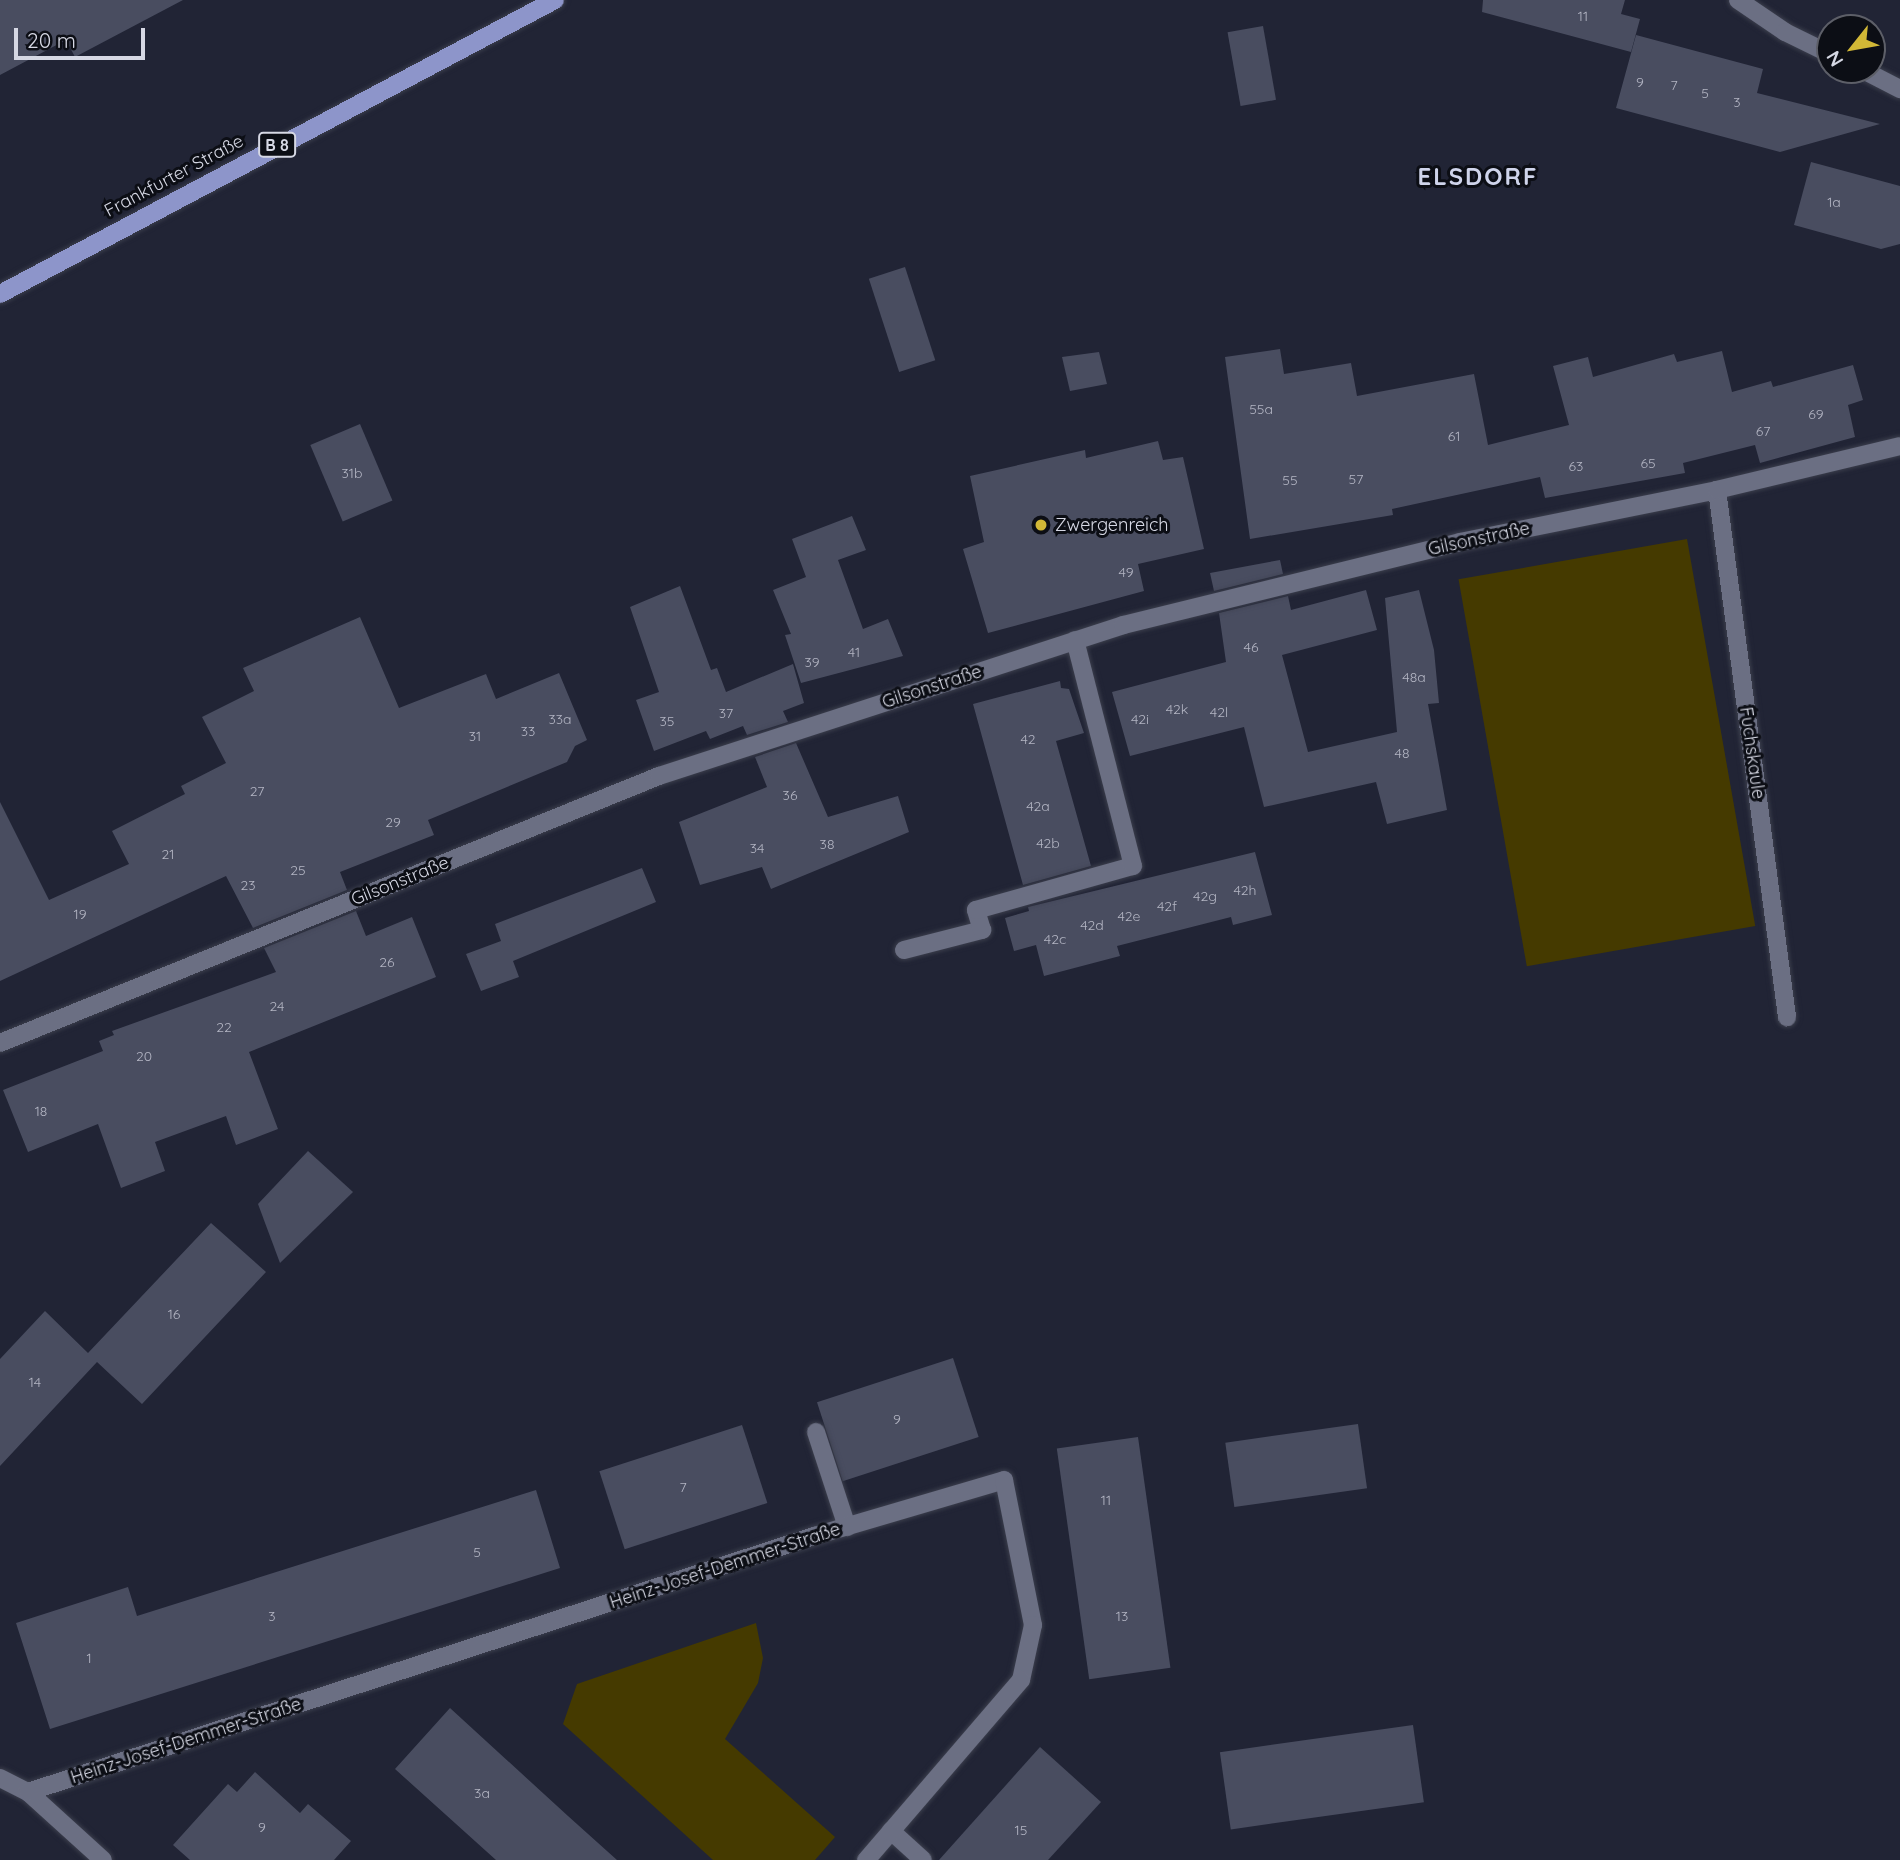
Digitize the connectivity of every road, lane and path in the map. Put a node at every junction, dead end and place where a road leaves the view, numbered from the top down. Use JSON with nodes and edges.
{"nodes":[{"id":1,"x":555,"y":0,"type":"edge"},
{"id":2,"x":1738,"y":0,"type":"edge"},
{"id":3,"x":1816,"y":47,"type":"edge"},
{"id":4,"x":0,"y":294,"type":"edge"},
{"id":5,"x":1900,"y":446,"type":"edge"},
{"id":6,"x":1717,"y":490,"type":"junction"},
{"id":7,"x":1075,"y":640,"type":"junction"},
{"id":8,"x":904,"y":950,"type":"dead end"},
{"id":9,"x":1787,"y":1017,"type":"dead end"},
{"id":10,"x":0,"y":1043,"type":"edge"},
{"id":11,"x":816,"y":1432,"type":"dead end"},
{"id":12,"x":847,"y":1527,"type":"junction"},
{"id":13,"x":0,"y":1778,"type":"edge"},
{"id":14,"x":27,"y":1792,"type":"junction"},
{"id":15,"x":891,"y":1831,"type":"junction"},
{"id":16,"x":103,"y":1860,"type":"edge"},
{"id":17,"x":866,"y":1860,"type":"edge"},
{"id":18,"x":923,"y":1860,"type":"edge"}],
"edges":[{"from":1,"to":4,"type":"main road","name":"Frankfurter Straße","number":"B 8"},
{"from":2,"to":3,"type":"street"},
{"from":5,"to":6,"type":"street","name":"Gilsonstraße"},
{"from":6,"to":7,"type":"street","name":"Gilsonstraße"},
{"from":6,"to":9,"type":"street","name":"Fuchskaule"},
{"from":7,"to":8,"type":"street"},
{"from":7,"to":10,"type":"street","name":"Gilsonstraße"},
{"from":11,"to":12,"type":"street"},
{"from":12,"to":14,"type":"street","name":"Heinz-Josef-Demmer-Straße"},
{"from":12,"to":15,"type":"street","name":"Heinz-Josef-Demmer-Straße"},
{"from":13,"to":14,"type":"street"},
{"from":14,"to":16,"type":"street"},
{"from":15,"to":17,"type":"street","name":"Heinz-Josef-Demmer-Straße"},
{"from":15,"to":18,"type":"street"}]}
